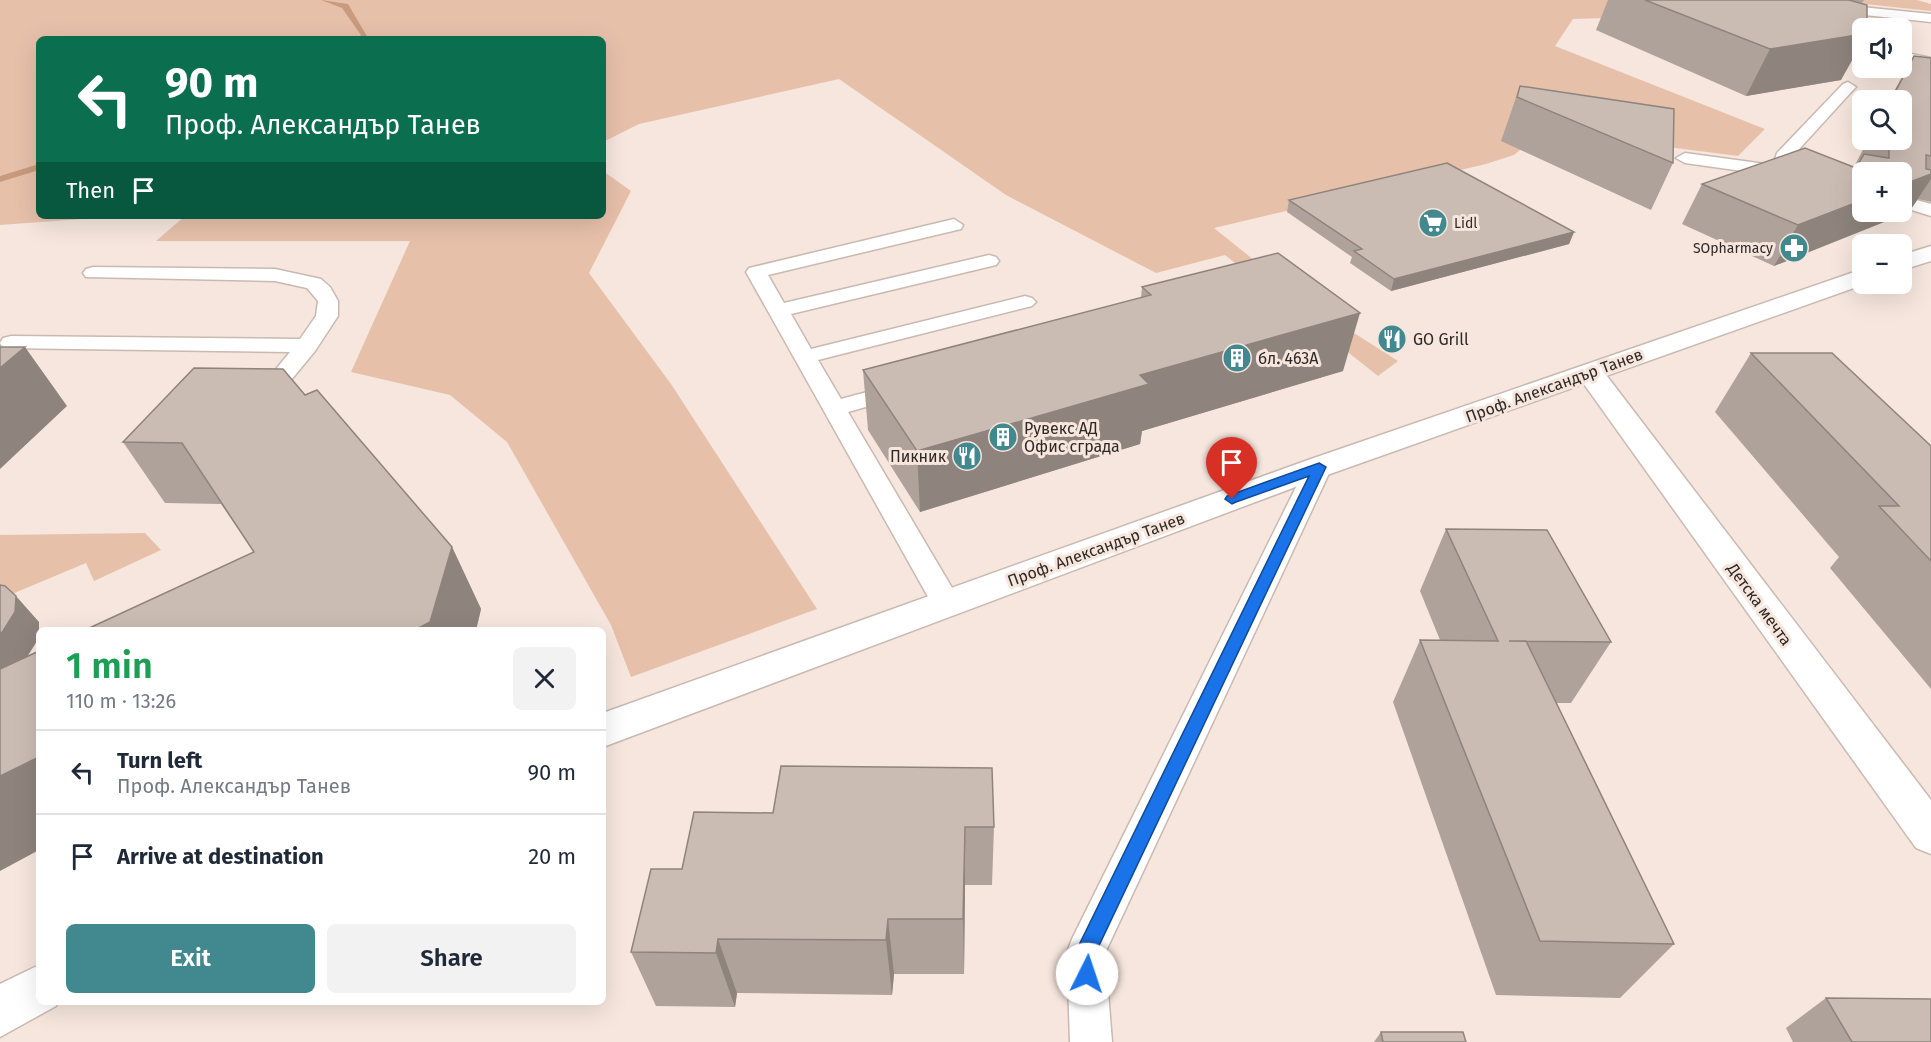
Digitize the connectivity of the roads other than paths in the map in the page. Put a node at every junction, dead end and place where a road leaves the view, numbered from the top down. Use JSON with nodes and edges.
{"nodes":[{"id":1,"x":1818,"y":7,"type":"edge"},
{"id":2,"x":1931,"y":18,"type":"edge"},
{"id":3,"x":1912,"y":58,"type":"edge"},
{"id":4,"x":1931,"y":62,"type":"edge"},
{"id":5,"x":1848,"y":87,"type":"edge"},
{"id":6,"x":1685,"y":158,"type":"dead end"},
{"id":7,"x":1781,"y":171,"type":"junction"},
{"id":8,"x":1802,"y":175,"type":"edge"},
{"id":9,"x":1912,"y":204,"type":"edge"},
{"id":10,"x":1931,"y":210,"type":"edge"},
{"id":11,"x":954,"y":225,"type":"dead end"},
{"id":12,"x":1931,"y":253,"type":"edge"},
{"id":13,"x":1912,"y":260,"type":"edge"},
{"id":14,"x":988,"y":261,"type":"dead end"},
{"id":15,"x":93,"y":273,"type":"dead end"},
{"id":16,"x":1852,"y":280,"type":"edge"},
{"id":17,"x":1025,"y":302,"type":"dead end"},
{"id":18,"x":778,"y":311,"type":"junction"},
{"id":19,"x":11,"y":343,"type":"dead end"},
{"id":20,"x":307,"y":346,"type":"junction"},
{"id":21,"x":806,"y":357,"type":"junction"},
{"id":22,"x":1590,"y":373,"type":"junction"},
{"id":23,"x":923,"y":384,"type":"edge"},
{"id":24,"x":265,"y":397,"type":"edge"},
{"id":25,"x":834,"y":408,"type":"junction"},
{"id":26,"x":1319,"y":467,"type":"junction"},
{"id":27,"x":946,"y":603,"type":"junction"},
{"id":28,"x":606,"y":729,"type":"edge"},
{"id":29,"x":1931,"y":834,"type":"edge"},
{"id":30,"x":36,"y":992,"type":"edge"},
{"id":31,"x":0,"y":1012,"type":"edge"},
{"id":32,"x":1091,"y":1042,"type":"edge"}],
"edges":[{"from":1,"to":2,"type":"lane"},
{"from":3,"to":4,"type":"lane"},
{"from":5,"to":7,"type":"lane"},
{"from":6,"to":7,"type":"lane"},
{"from":7,"to":8,"type":"lane"},
{"from":9,"to":10,"type":"lane"},
{"from":11,"to":18,"type":"lane"},
{"from":12,"to":13,"type":"street"},
{"from":14,"to":18,"type":"lane"},
{"from":15,"to":20,"type":"lane"},
{"from":16,"to":22,"type":"street","name":"Проф. Александър Танев"},
{"from":17,"to":21,"type":"lane"},
{"from":18,"to":21,"type":"lane"},
{"from":19,"to":20,"type":"lane"},
{"from":20,"to":24,"type":"lane"},
{"from":21,"to":25,"type":"lane"},
{"from":22,"to":26,"type":"street","name":"Проф. Александър Танев"},
{"from":22,"to":29,"type":"street","name":"Детска мечта"},
{"from":23,"to":25,"type":"lane"},
{"from":25,"to":27,"type":"lane"},
{"from":26,"to":27,"type":"street","name":"Проф. Александър Танев"},
{"from":26,"to":32,"type":"lane"},
{"from":27,"to":28,"type":"street","name":"Проф. Александър Танев"},
{"from":30,"to":31,"type":"street"}]}
